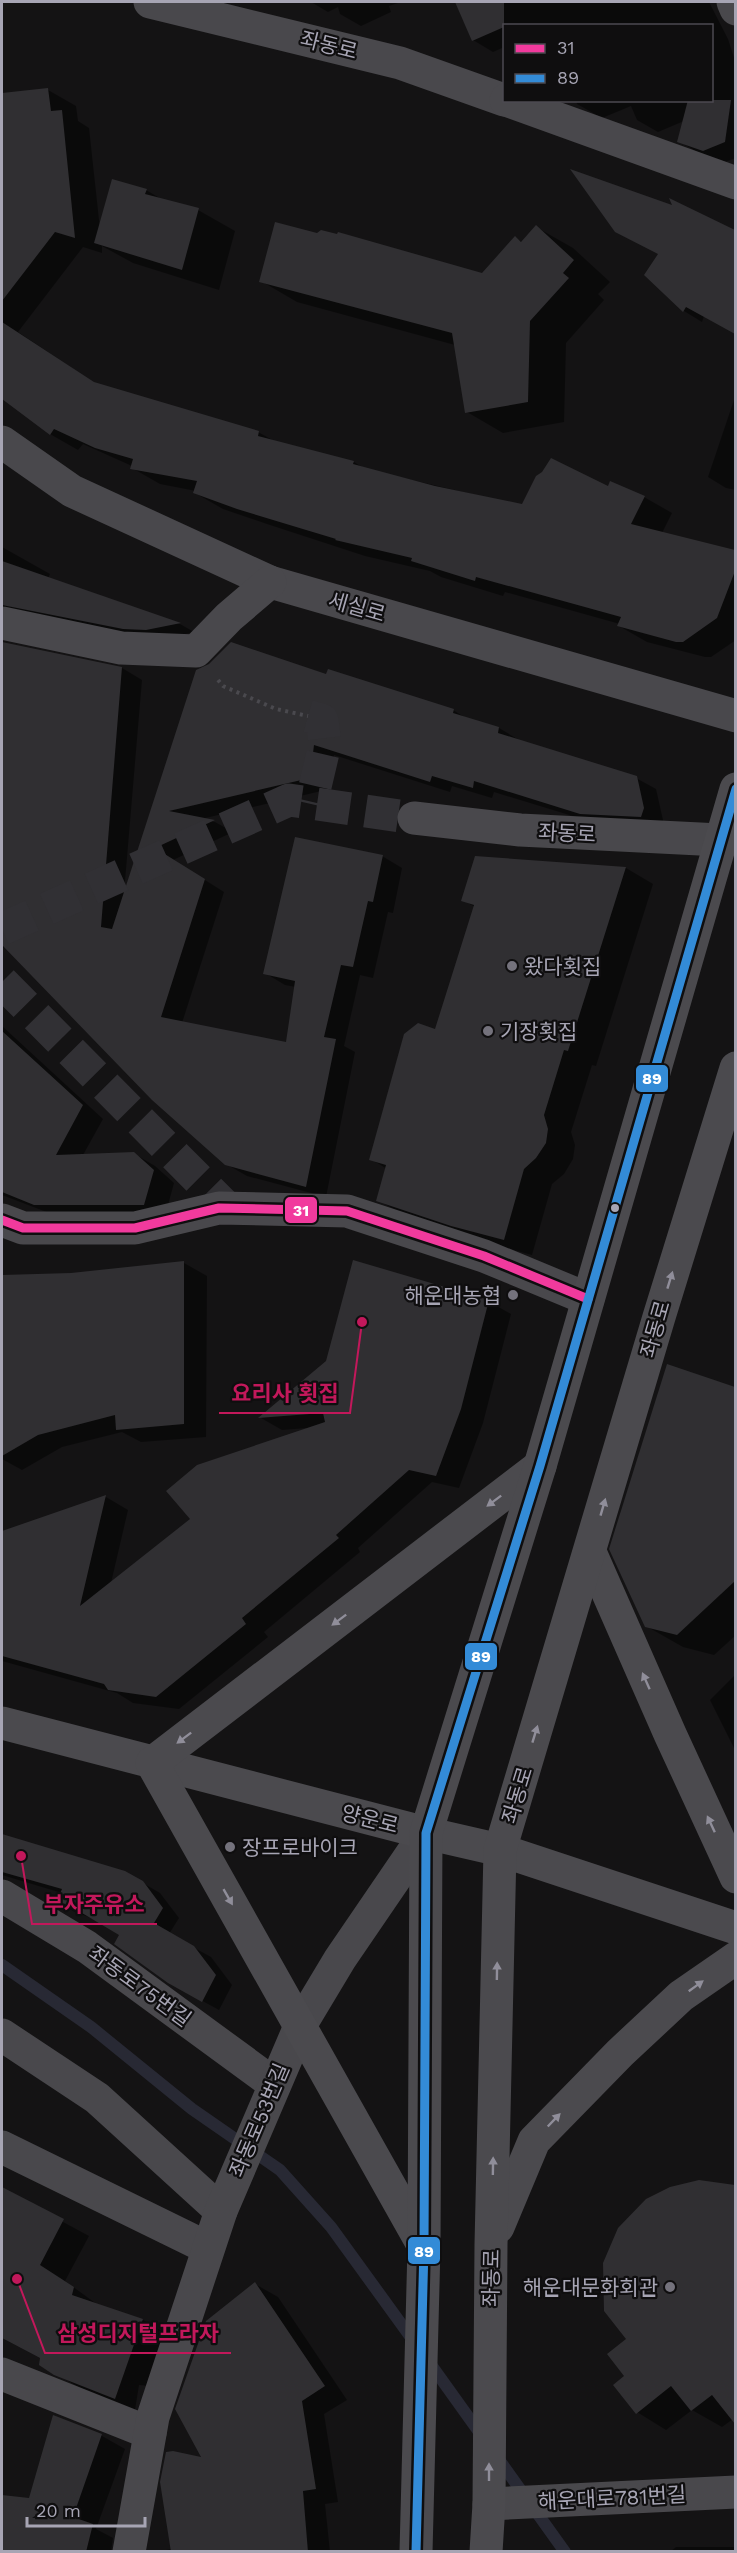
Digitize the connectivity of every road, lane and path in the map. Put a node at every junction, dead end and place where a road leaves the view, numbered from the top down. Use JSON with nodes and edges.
{"nodes":[{"id":1,"x":150,"y":2,"type":"edge"},
{"id":2,"x":733,"y":2,"type":"edge"},
{"id":3,"x":735,"y":9,"type":"edge"},
{"id":4,"x":503,"y":99,"type":"edge"},
{"id":5,"x":511,"y":102,"type":"edge"},
{"id":6,"x":735,"y":183,"type":"edge"},
{"id":7,"x":2,"y":441,"type":"edge"},
{"id":8,"x":270,"y":582,"type":"junction"},
{"id":9,"x":2,"y":623,"type":"edge"},
{"id":10,"x":196,"y":651,"type":"junction"},
{"id":11,"x":308,"y":716,"type":"tunnel mouth"},
{"id":12,"x":735,"y":716,"type":"edge"},
{"id":13,"x":735,"y":789,"type":"edge"},
{"id":14,"x":414,"y":818,"type":"tunnel mouth"},
{"id":15,"x":720,"y":840,"type":"junction"},
{"id":16,"x":735,"y":1068,"type":"edge"},
{"id":17,"x":2,"y":1220,"type":"edge"},
{"id":18,"x":588,"y":1299,"type":"junction"},
{"id":19,"x":540,"y":1466,"type":"junction"},
{"id":20,"x":590,"y":1552,"type":"junction"},
{"id":21,"x":2,"y":1723,"type":"edge"},
{"id":22,"x":152,"y":1763,"type":"junction"},
{"id":23,"x":426,"y":1833,"type":"junction"},
{"id":24,"x":500,"y":1850,"type":"junction"},
{"id":25,"x":735,"y":1877,"type":"edge"},
{"id":26,"x":2,"y":1896,"type":"edge"},
{"id":27,"x":735,"y":1928,"type":"edge"},
{"id":28,"x":735,"y":1958,"type":"edge"},
{"id":29,"x":301,"y":2024,"type":"junction"},
{"id":30,"x":2,"y":2035,"type":"edge"},
{"id":31,"x":274,"y":2084,"type":"junction"},
{"id":32,"x":2,"y":2147,"type":"edge"},
{"id":33,"x":221,"y":2211,"type":"junction"},
{"id":34,"x":491,"y":2246,"type":"junction"},
{"id":35,"x":424,"y":2247,"type":"junction"},
{"id":36,"x":208,"y":2248,"type":"junction"},
{"id":37,"x":2,"y":2374,"type":"edge"},
{"id":38,"x":150,"y":2433,"type":"junction"},
{"id":39,"x":735,"y":2492,"type":"edge"},
{"id":40,"x":489,"y":2504,"type":"junction"},
{"id":41,"x":129,"y":2552,"type":"edge"},
{"id":42,"x":416,"y":2552,"type":"edge"},
{"id":43,"x":486,"y":2552,"type":"edge"}],
"edges":[{"from":1,"to":4,"type":"street","name":"좌동로"},
{"from":2,"to":3,"type":"street"},
{"from":5,"to":6,"type":"street","name":"좌동로"},
{"from":7,"to":8,"type":"street","name":"세실로"},
{"from":8,"to":10,"type":"street"},
{"from":8,"to":12,"type":"street","name":"세실로"},
{"from":9,"to":10,"type":"street"},
{"from":10,"to":11,"type":"path"},
{"from":13,"to":15,"type":"main road"},
{"from":14,"to":15,"type":"street","name":"좌동로"},
{"from":15,"to":18,"type":"main road"},
{"from":20,"to":16,"type":"main road","name":"좌동로","one_way":true},
{"from":17,"to":18,"type":"street"},
{"from":18,"to":19,"type":"main road"},
{"from":19,"to":22,"type":"main road","one_way":true},
{"from":19,"to":23,"type":"main road"},
{"from":24,"to":20,"type":"main road","name":"좌동로","one_way":true},
{"from":25,"to":20,"type":"main road","one_way":true},
{"from":21,"to":22,"type":"main road","name":"양운로"},
{"from":22,"to":23,"type":"main road","name":"양운로"},
{"from":22,"to":29,"type":"main road","one_way":true},
{"from":23,"to":24,"type":"main road","name":"양운로"},
{"from":23,"to":29,"type":"street","name":"좌동로53번길"},
{"from":23,"to":35,"type":"main road"},
{"from":24,"to":27,"type":"main road","name":"양운로"},
{"from":34,"to":24,"type":"main road","name":"좌동로","one_way":true},
{"from":26,"to":31,"type":"street","name":"좌동로75번길"},
{"from":34,"to":28,"type":"main road","one_way":true},
{"from":29,"to":31,"type":"street","name":"좌동로53번길"},
{"from":29,"to":35,"type":"main road"},
{"from":30,"to":33,"type":"street"},
{"from":31,"to":33,"type":"street","name":"좌동로53번길"},
{"from":32,"to":36,"type":"street"},
{"from":33,"to":36,"type":"street","name":"좌동로53번길"},
{"from":40,"to":34,"type":"main road","name":"좌동로","one_way":true},
{"from":35,"to":42,"type":"main road"},
{"from":36,"to":38,"type":"street","name":"좌동로53번길"},
{"from":37,"to":38,"type":"street"},
{"from":38,"to":41,"type":"street","name":"좌동로53번길"},
{"from":39,"to":40,"type":"street","name":"해운대로781번길"},
{"from":40,"to":43,"type":"main road","name":"좌동로"}]}
